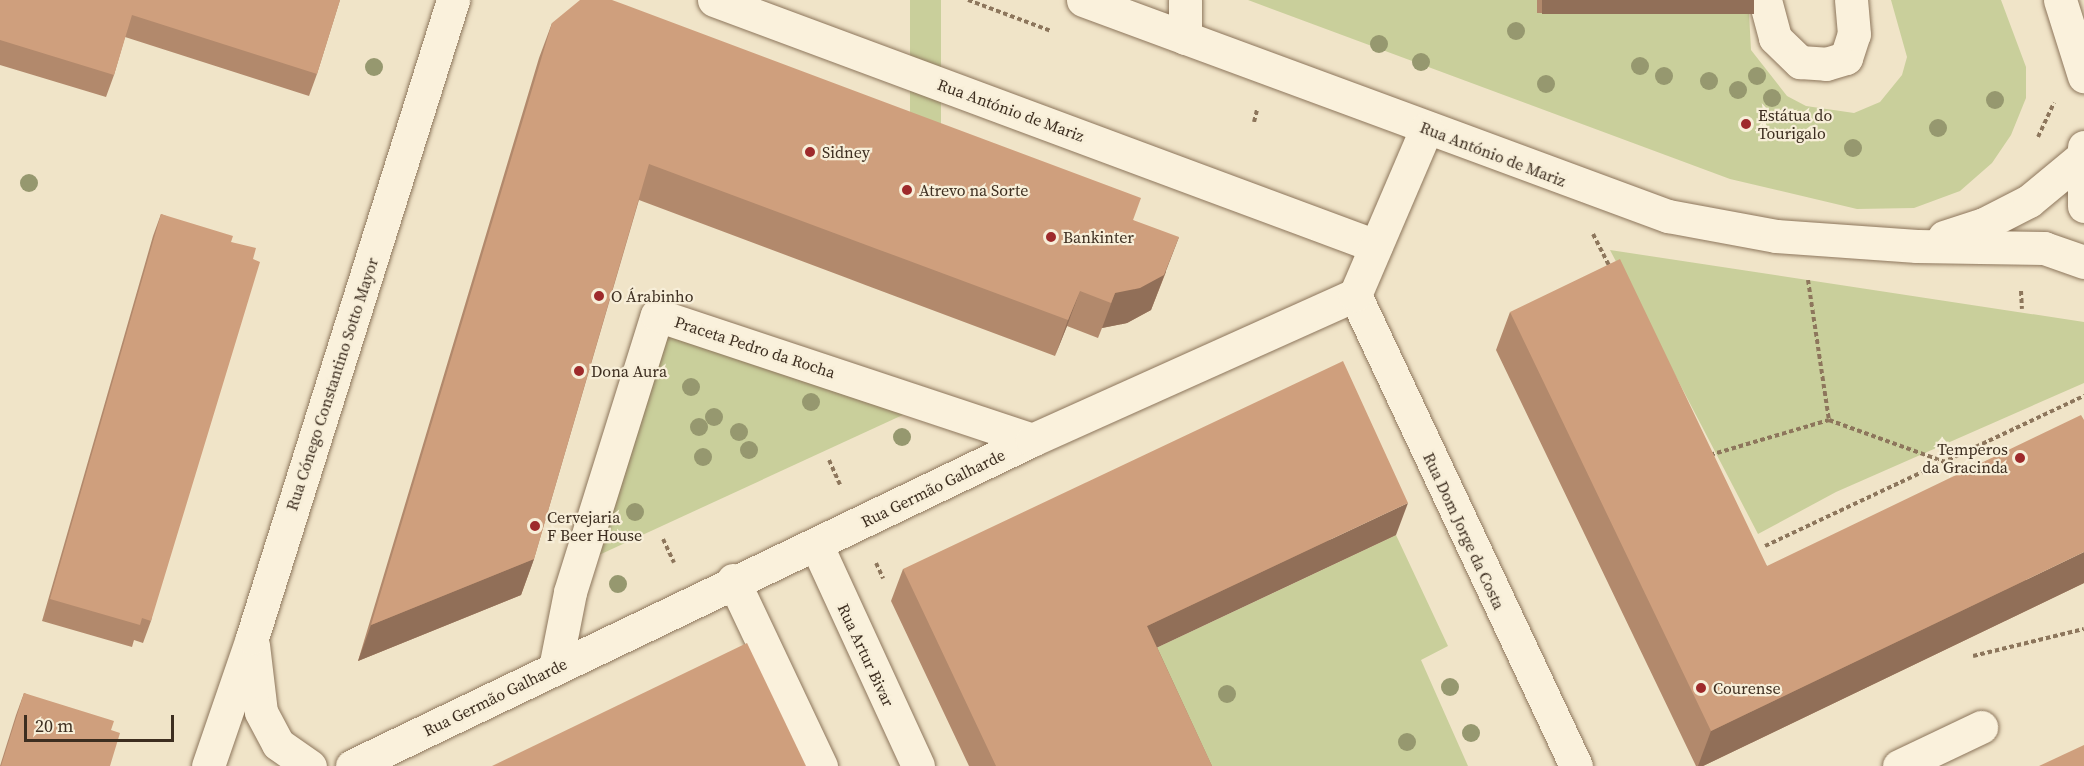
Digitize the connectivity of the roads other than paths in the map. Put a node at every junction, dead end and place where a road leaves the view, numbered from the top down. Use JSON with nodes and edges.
{"nodes":[{"id":1,"x":453,"y":0,"type":"edge"},
{"id":2,"x":714,"y":0,"type":"edge"},
{"id":3,"x":1083,"y":0,"type":"edge"},
{"id":4,"x":1185,"y":0,"type":"edge"},
{"id":5,"x":1765,"y":0,"type":"edge"},
{"id":6,"x":1851,"y":0,"type":"edge"},
{"id":7,"x":2060,"y":0,"type":"edge"},
{"id":8,"x":1185,"y":38,"type":"junction"},
{"id":9,"x":2084,"y":76,"type":"edge"},
{"id":10,"x":1426,"y":129,"type":"junction"},
{"id":11,"x":2083,"y":152,"type":"edge"},
{"id":12,"x":2084,"y":206,"type":"edge"},
{"id":13,"x":1376,"y":246,"type":"junction"},
{"id":14,"x":1917,"y":246,"type":"junction"},
{"id":15,"x":2084,"y":262,"type":"edge"},
{"id":16,"x":1355,"y":294,"type":"junction"},
{"id":17,"x":1032,"y":440,"type":"junction"},
{"id":18,"x":816,"y":544,"type":"junction"},
{"id":19,"x":733,"y":580,"type":"junction"},
{"id":20,"x":252,"y":638,"type":"junction"},
{"id":21,"x":555,"y":668,"type":"junction"},
{"id":22,"x":1981,"y":727,"type":"dead end"},
{"id":23,"x":208,"y":766,"type":"edge"},
{"id":24,"x":310,"y":766,"type":"edge"},
{"id":25,"x":352,"y":766,"type":"edge"},
{"id":26,"x":821,"y":766,"type":"edge"},
{"id":27,"x":918,"y":766,"type":"edge"},
{"id":28,"x":1576,"y":766,"type":"edge"},
{"id":29,"x":1899,"y":766,"type":"edge"}],
"edges":[{"from":1,"to":20,"type":"street","name":"Rua Cónego Constantino Sotto Mayor"},
{"from":2,"to":13,"type":"street","name":"Rua António de Mariz"},
{"from":3,"to":8,"type":"street","name":"Rua António de Mariz"},
{"from":4,"to":8,"type":"street"},
{"from":5,"to":6,"type":"street"},
{"from":7,"to":9,"type":"street"},
{"from":8,"to":10,"type":"street","name":"Rua António de Mariz"},
{"from":10,"to":13,"type":"street"},
{"from":10,"to":14,"type":"street","name":"Rua António de Mariz"},
{"from":11,"to":12,"type":"street"},
{"from":11,"to":14,"type":"street"},
{"from":13,"to":16,"type":"street"},
{"from":14,"to":15,"type":"street","name":"Rua António de Mariz"},
{"from":16,"to":17,"type":"street","name":"Rua Germão Galharde"},
{"from":16,"to":28,"type":"street","name":"Rua Dom Jorge da Costa"},
{"from":17,"to":18,"type":"street","name":"Rua Germão Galharde"},
{"from":17,"to":21,"type":"street","name":"Praceta Pedro da Rocha"},
{"from":18,"to":19,"type":"street","name":"Rua Germão Galharde"},
{"from":18,"to":27,"type":"street","name":"Rua Artur Bivar"},
{"from":19,"to":21,"type":"street","name":"Rua Germão Galharde"},
{"from":19,"to":26,"type":"street"},
{"from":20,"to":23,"type":"street","name":"Rua Cónego Constantino Sotto Mayor"},
{"from":20,"to":24,"type":"street"},
{"from":21,"to":25,"type":"street","name":"Rua Germão Galharde"},
{"from":22,"to":29,"type":"street"}]}
